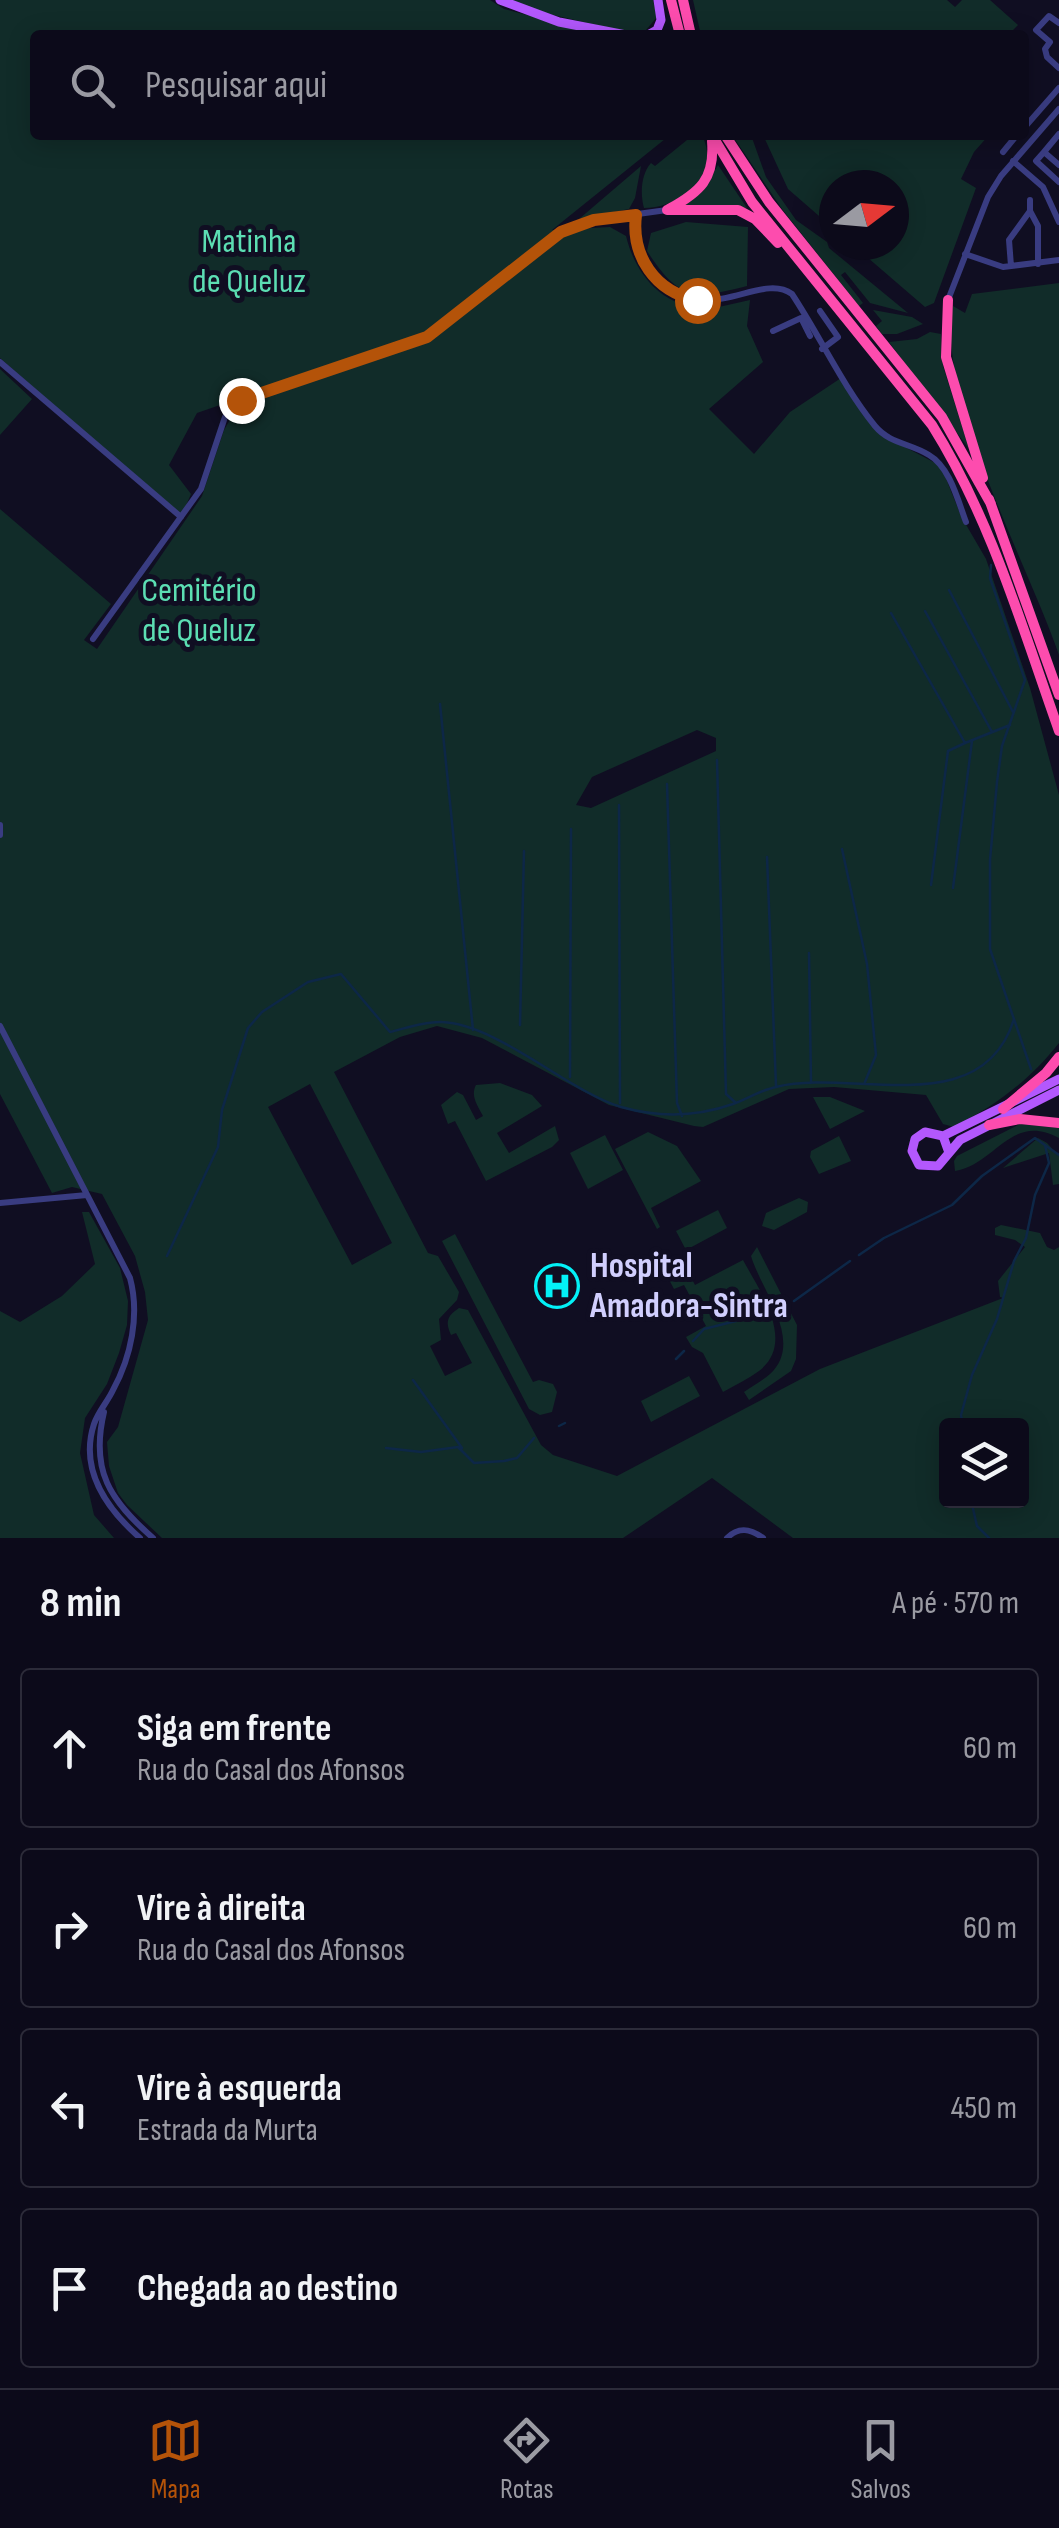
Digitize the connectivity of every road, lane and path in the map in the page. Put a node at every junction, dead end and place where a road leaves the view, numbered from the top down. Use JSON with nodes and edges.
{"nodes":[{"id":1,"x":500,"y":0,"type":"edge"},
{"id":2,"x":658,"y":0,"type":"edge"},
{"id":3,"x":670,"y":0,"type":"edge"},
{"id":4,"x":682,"y":0,"type":"edge"},
{"id":5,"x":1059,"y":24,"type":"edge"},
{"id":6,"x":601,"y":30,"type":"edge"},
{"id":7,"x":658,"y":30,"type":"edge"},
{"id":8,"x":679,"y":30,"type":"edge"},
{"id":9,"x":691,"y":30,"type":"edge"},
{"id":10,"x":1059,"y":68,"type":"edge"},
{"id":11,"x":1059,"y":88,"type":"edge"},
{"id":12,"x":1059,"y":109,"type":"edge"},
{"id":13,"x":1029,"y":122,"type":"edge"},
{"id":14,"x":1059,"y":134,"type":"edge"},
{"id":15,"x":712,"y":140,"type":"edge"},
{"id":16,"x":715,"y":140,"type":"edge"},
{"id":17,"x":729,"y":140,"type":"edge"},
{"id":18,"x":1013,"y":140,"type":"edge"},
{"id":19,"x":1002,"y":152,"type":"dead end"},
{"id":20,"x":1044,"y":152,"type":"junction"},
{"id":21,"x":1013,"y":161,"type":"junction"},
{"id":22,"x":1059,"y":165,"type":"edge"},
{"id":23,"x":1059,"y":182,"type":"edge"},
{"id":24,"x":1030,"y":200,"type":"dead end"},
{"id":25,"x":667,"y":210,"type":"junction"},
{"id":26,"x":1030,"y":211,"type":"junction"},
{"id":27,"x":636,"y":215,"type":"junction"},
{"id":28,"x":1059,"y":222,"type":"edge"},
{"id":29,"x":966,"y":254,"type":"junction"},
{"id":30,"x":1059,"y":260,"type":"edge"},
{"id":31,"x":1038,"y":264,"type":"junction"},
{"id":32,"x":1011,"y":266,"type":"junction"},
{"id":33,"x":811,"y":274,"type":"junction"},
{"id":34,"x":948,"y":300,"type":"joint"},
{"id":35,"x":820,"y":311,"type":"dead end"},
{"id":36,"x":772,"y":331,"type":"dead end"},
{"id":37,"x":810,"y":336,"type":"dead end"},
{"id":38,"x":822,"y":349,"type":"junction"},
{"id":39,"x":0,"y":362,"type":"edge"},
{"id":40,"x":990,"y":504,"type":"junction"},
{"id":41,"x":181,"y":517,"type":"junction"},
{"id":42,"x":966,"y":522,"type":"dead end"},
{"id":43,"x":94,"y":639,"type":"dead end"},
{"id":44,"x":1059,"y":694,"type":"edge"},
{"id":45,"x":1059,"y":731,"type":"edge"},
{"id":46,"x":0,"y":1026,"type":"edge"},
{"id":47,"x":1059,"y":1057,"type":"edge"},
{"id":48,"x":1059,"y":1080,"type":"edge"},
{"id":49,"x":1059,"y":1090,"type":"edge"},
{"id":50,"x":1003,"y":1109,"type":"junction"},
{"id":51,"x":1059,"y":1123,"type":"edge"},
{"id":52,"x":989,"y":1125,"type":"junction"},
{"id":53,"x":943,"y":1136,"type":"junction"},
{"id":54,"x":948,"y":1150,"type":"junction"},
{"id":55,"x":87,"y":1195,"type":"junction"},
{"id":56,"x":0,"y":1203,"type":"edge"},
{"id":57,"x":105,"y":1406,"type":"junction"},
{"id":58,"x":140,"y":1538,"type":"edge"},
{"id":59,"x":152,"y":1538,"type":"edge"},
{"id":60,"x":728,"y":1538,"type":"edge"},
{"id":61,"x":763,"y":1538,"type":"edge"}],
"edges":[{"from":1,"to":6,"type":"main road"},
{"from":2,"to":7,"type":"main road"},
{"from":3,"to":8,"type":"highway"},
{"from":4,"to":9,"type":"highway"},
{"from":5,"to":10,"type":"street"},
{"from":11,"to":13,"type":"street"},
{"from":12,"to":21,"type":"street"},
{"from":14,"to":20,"type":"street"},
{"from":15,"to":25,"type":"highway"},
{"from":16,"to":33,"type":"highway"},
{"from":17,"to":40,"type":"highway"},
{"from":18,"to":19,"type":"street"},
{"from":20,"to":22,"type":"street"},
{"from":20,"to":23,"type":"street"},
{"from":21,"to":28,"type":"street"},
{"from":21,"to":29,"type":"street"},
{"from":24,"to":26,"type":"street"},
{"from":25,"to":27,"type":"street"},
{"from":25,"to":33,"type":"highway"},
{"from":26,"to":31,"type":"street"},
{"from":26,"to":32,"type":"street"},
{"from":27,"to":38,"type":"street"},
{"from":27,"to":41,"type":"street"},
{"from":29,"to":32,"type":"street"},
{"from":29,"to":34,"type":"street"},
{"from":30,"to":31,"type":"street"},
{"from":31,"to":32,"type":"street"},
{"from":33,"to":45,"type":"highway"},
{"from":34,"to":40,"type":"highway"},
{"from":35,"to":38,"type":"street"},
{"from":36,"to":37,"type":"street"},
{"from":38,"to":42,"type":"street"},
{"from":39,"to":41,"type":"street"},
{"from":40,"to":44,"type":"highway"},
{"from":41,"to":43,"type":"street"},
{"from":46,"to":55,"type":"street"},
{"from":47,"to":50,"type":"highway"},
{"from":48,"to":50,"type":"main road"},
{"from":49,"to":52,"type":"main road"},
{"from":50,"to":53,"type":"main road"},
{"from":51,"to":52,"type":"highway"},
{"from":52,"to":54,"type":"main road"},
{"from":53,"to":54,"type":"main road"},
{"from":53,"to":54,"type":"main road"},
{"from":55,"to":56,"type":"street"},
{"from":55,"to":57,"type":"street"},
{"from":57,"to":58,"type":"street"},
{"from":57,"to":59,"type":"street"},
{"from":60,"to":61,"type":"street"}]}
